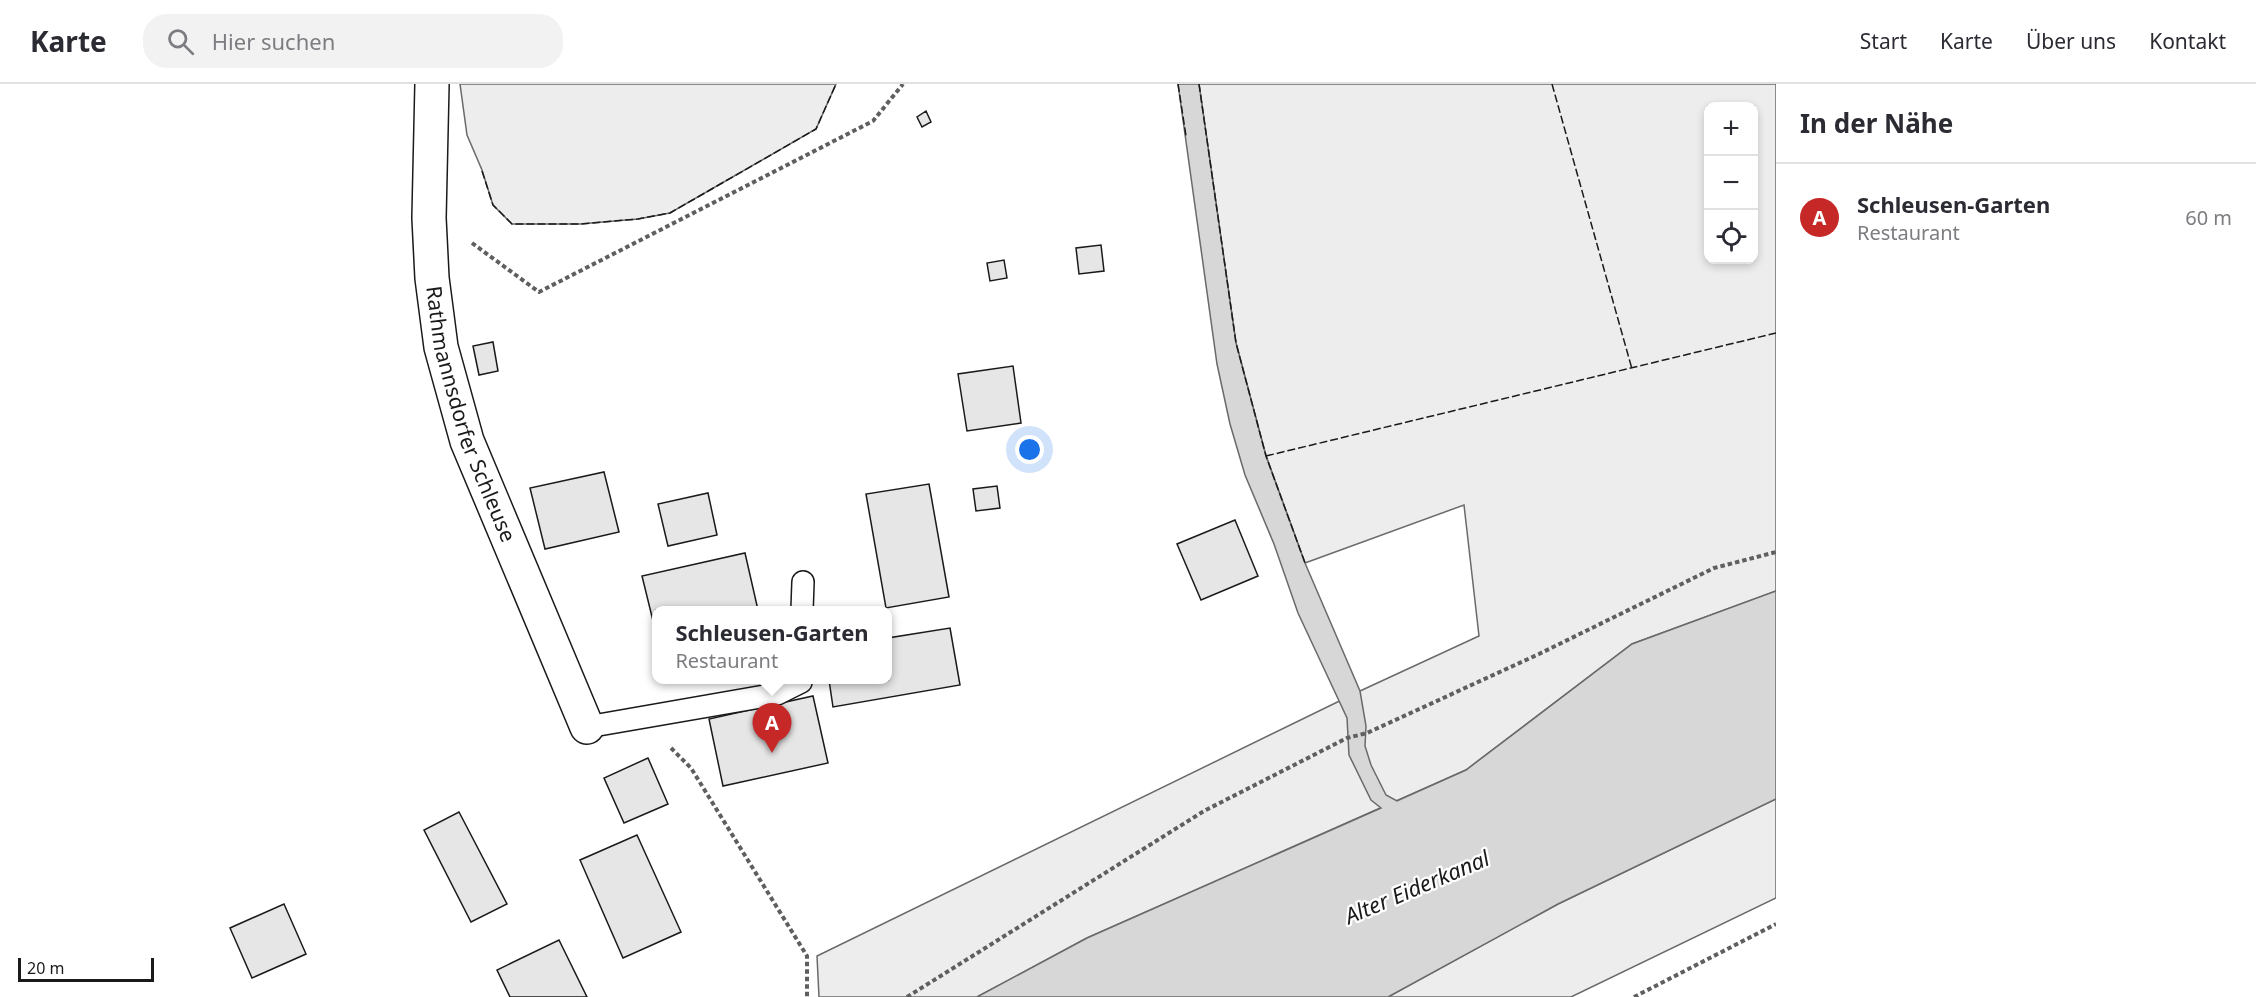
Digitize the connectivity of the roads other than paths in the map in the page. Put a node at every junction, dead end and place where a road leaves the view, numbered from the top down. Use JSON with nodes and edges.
{"nodes":[{"id":1,"x":432,"y":84,"type":"edge"},
{"id":2,"x":803,"y":582,"type":"dead end"},
{"id":3,"x":802,"y":606,"type":"edge"},
{"id":4,"x":797,"y":684,"type":"edge"},
{"id":5,"x":587,"y":727,"type":"joint"}],
"edges":[{"from":1,"to":5,"type":"street","name":"Rathmannsdorfer Schleuse"},
{"from":2,"to":3,"type":"lane"},
{"from":4,"to":5,"type":"lane"}]}
